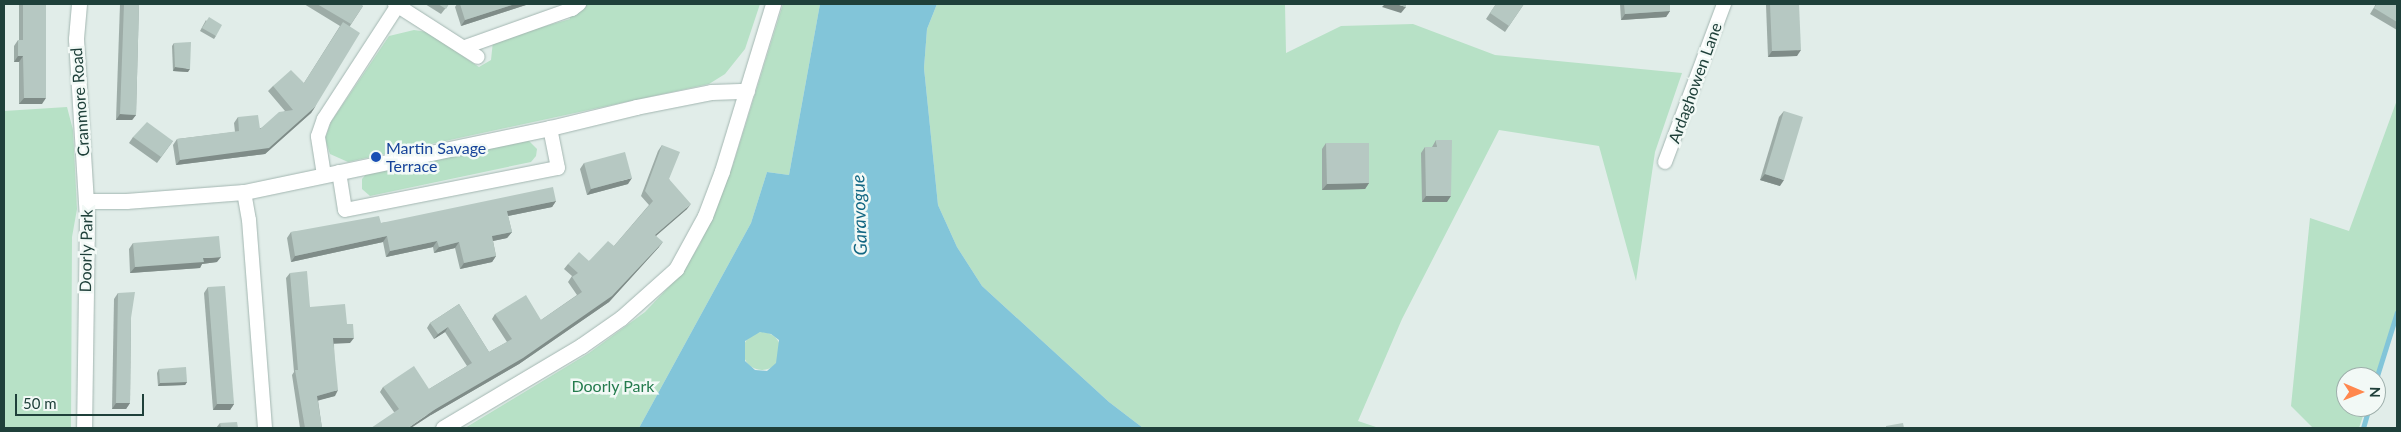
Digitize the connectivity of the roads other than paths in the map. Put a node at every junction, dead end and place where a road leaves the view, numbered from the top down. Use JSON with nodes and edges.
{"nodes":[{"id":1,"x":79,"y":4,"type":"edge"},
{"id":2,"x":579,"y":4,"type":"edge"},
{"id":3,"x":773,"y":4,"type":"edge"},
{"id":4,"x":1724,"y":4,"type":"edge"},
{"id":5,"x":397,"y":5,"type":"edge"},
{"id":6,"x":465,"y":47,"type":"junction"},
{"id":7,"x":478,"y":57,"type":"dead end"},
{"id":8,"x":747,"y":91,"type":"junction"},
{"id":9,"x":550,"y":128,"type":"junction"},
{"id":10,"x":1666,"y":162,"type":"dead end"},
{"id":11,"x":331,"y":173,"type":"junction"},
{"id":12,"x":244,"y":192,"type":"junction"},
{"id":13,"x":87,"y":201,"type":"junction"},
{"id":14,"x":84,"y":428,"type":"edge"},
{"id":15,"x":265,"y":428,"type":"edge"},
{"id":16,"x":443,"y":428,"type":"edge"}],
"edges":[{"from":1,"to":13,"type":"street","name":"Cranmore Road"},
{"from":2,"to":6,"type":"street"},
{"from":3,"to":8,"type":"street"},
{"from":4,"to":10,"type":"street","name":"Ardaghowen Lane"},
{"from":5,"to":6,"type":"street"},
{"from":5,"to":11,"type":"street"},
{"from":6,"to":7,"type":"street"},
{"from":8,"to":9,"type":"street","name":"Doorly Park"},
{"from":8,"to":16,"type":"street"},
{"from":9,"to":11,"type":"street","name":"Doorly Park"},
{"from":9,"to":11,"type":"street"},
{"from":11,"to":12,"type":"street","name":"Doorly Park"},
{"from":12,"to":13,"type":"street","name":"Doorly Park"},
{"from":12,"to":15,"type":"street"},
{"from":13,"to":14,"type":"street","name":"Doorly Park"}]}
